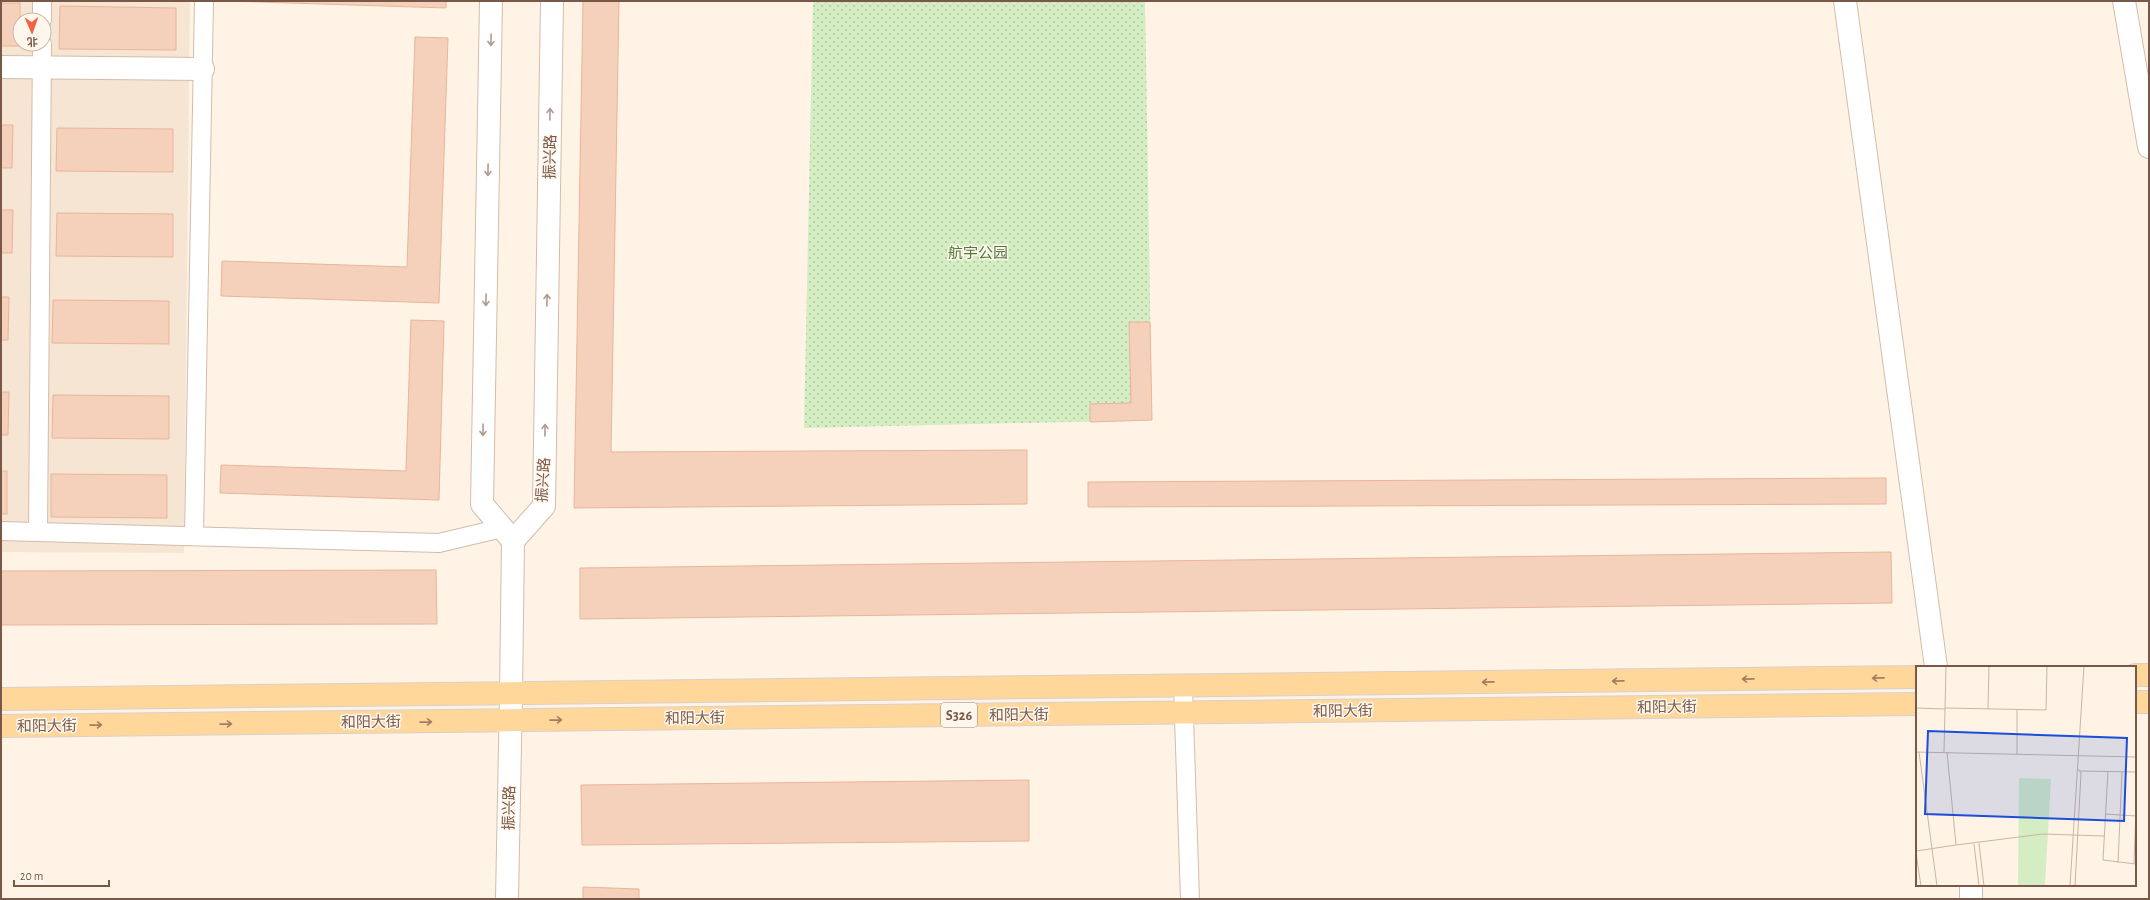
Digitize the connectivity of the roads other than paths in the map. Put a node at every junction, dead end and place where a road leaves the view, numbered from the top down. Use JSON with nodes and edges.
{"nodes":[{"id":1,"x":42,"y":1,"type":"edge"},
{"id":2,"x":204,"y":1,"type":"edge"},
{"id":3,"x":491,"y":1,"type":"edge"},
{"id":4,"x":552,"y":1,"type":"edge"},
{"id":5,"x":1845,"y":1,"type":"edge"},
{"id":6,"x":2124,"y":1,"type":"edge"},
{"id":7,"x":42,"y":12,"type":"edge"},
{"id":8,"x":42,"y":52,"type":"edge"},
{"id":9,"x":1,"y":66,"type":"edge"},
{"id":10,"x":42,"y":67,"type":"junction"},
{"id":11,"x":203,"y":70,"type":"junction"},
{"id":12,"x":2149,"y":147,"type":"edge"},
{"id":13,"x":1,"y":531,"type":"edge"},
{"id":14,"x":38,"y":532,"type":"junction"},
{"id":15,"x":508,"y":534,"type":"junction"},
{"id":16,"x":194,"y":535,"type":"junction"},
{"id":17,"x":1936,"y":666,"type":"edge"},
{"id":18,"x":2136,"y":675,"type":"edge"},
{"id":19,"x":2149,"y":675,"type":"edge"},
{"id":20,"x":1916,"y":677,"type":"edge"},
{"id":21,"x":1183,"y":686,"type":"junction"},
{"id":22,"x":512,"y":694,"type":"junction"},
{"id":23,"x":1,"y":699,"type":"edge"},
{"id":24,"x":2136,"y":702,"type":"edge"},
{"id":25,"x":2149,"y":702,"type":"edge"},
{"id":26,"x":1916,"y":704,"type":"edge"},
{"id":27,"x":1184,"y":713,"type":"junction"},
{"id":28,"x":511,"y":721,"type":"junction"},
{"id":29,"x":1,"y":726,"type":"edge"},
{"id":30,"x":1971,"y":886,"type":"edge"},
{"id":31,"x":507,"y":899,"type":"edge"},
{"id":32,"x":1190,"y":899,"type":"edge"},
{"id":33,"x":1971,"y":899,"type":"edge"}],
"edges":[{"from":1,"to":7,"type":"lane"},
{"from":2,"to":11,"type":"lane"},
{"from":3,"to":15,"type":"street","one_way":true},
{"from":15,"to":4,"type":"street","name":"振兴路","one_way":true},
{"from":5,"to":17,"type":"street"},
{"from":6,"to":12,"type":"street"},
{"from":8,"to":10,"type":"lane"},
{"from":9,"to":10,"type":"street"},
{"from":10,"to":11,"type":"street"},
{"from":10,"to":14,"type":"lane"},
{"from":11,"to":16,"type":"lane"},
{"from":13,"to":14,"type":"lane"},
{"from":14,"to":16,"type":"lane"},
{"from":15,"to":16,"type":"lane"},
{"from":15,"to":22,"type":"street","name":"振兴路"},
{"from":18,"to":19,"type":"main road"},
{"from":20,"to":21,"type":"main road","name":"和阳大街","number":"S326","one_way":true},
{"from":21,"to":22,"type":"main road","name":"和阳大街","number":"S326"},
{"from":21,"to":27,"type":"lane"},
{"from":22,"to":23,"type":"main road","name":"和阳大街","number":"S326"},
{"from":22,"to":28,"type":"street","name":"振兴路"},
{"from":24,"to":25,"type":"main road"},
{"from":26,"to":27,"type":"main road","name":"和阳大街","number":"S326"},
{"from":28,"to":27,"type":"main road","name":"和阳大街","number":"S326","one_way":true},
{"from":27,"to":32,"type":"lane"},
{"from":29,"to":28,"type":"main road","name":"和阳大街","number":"S326","one_way":true},
{"from":28,"to":31,"type":"street","name":"振兴路"},
{"from":30,"to":33,"type":"street"}]}
